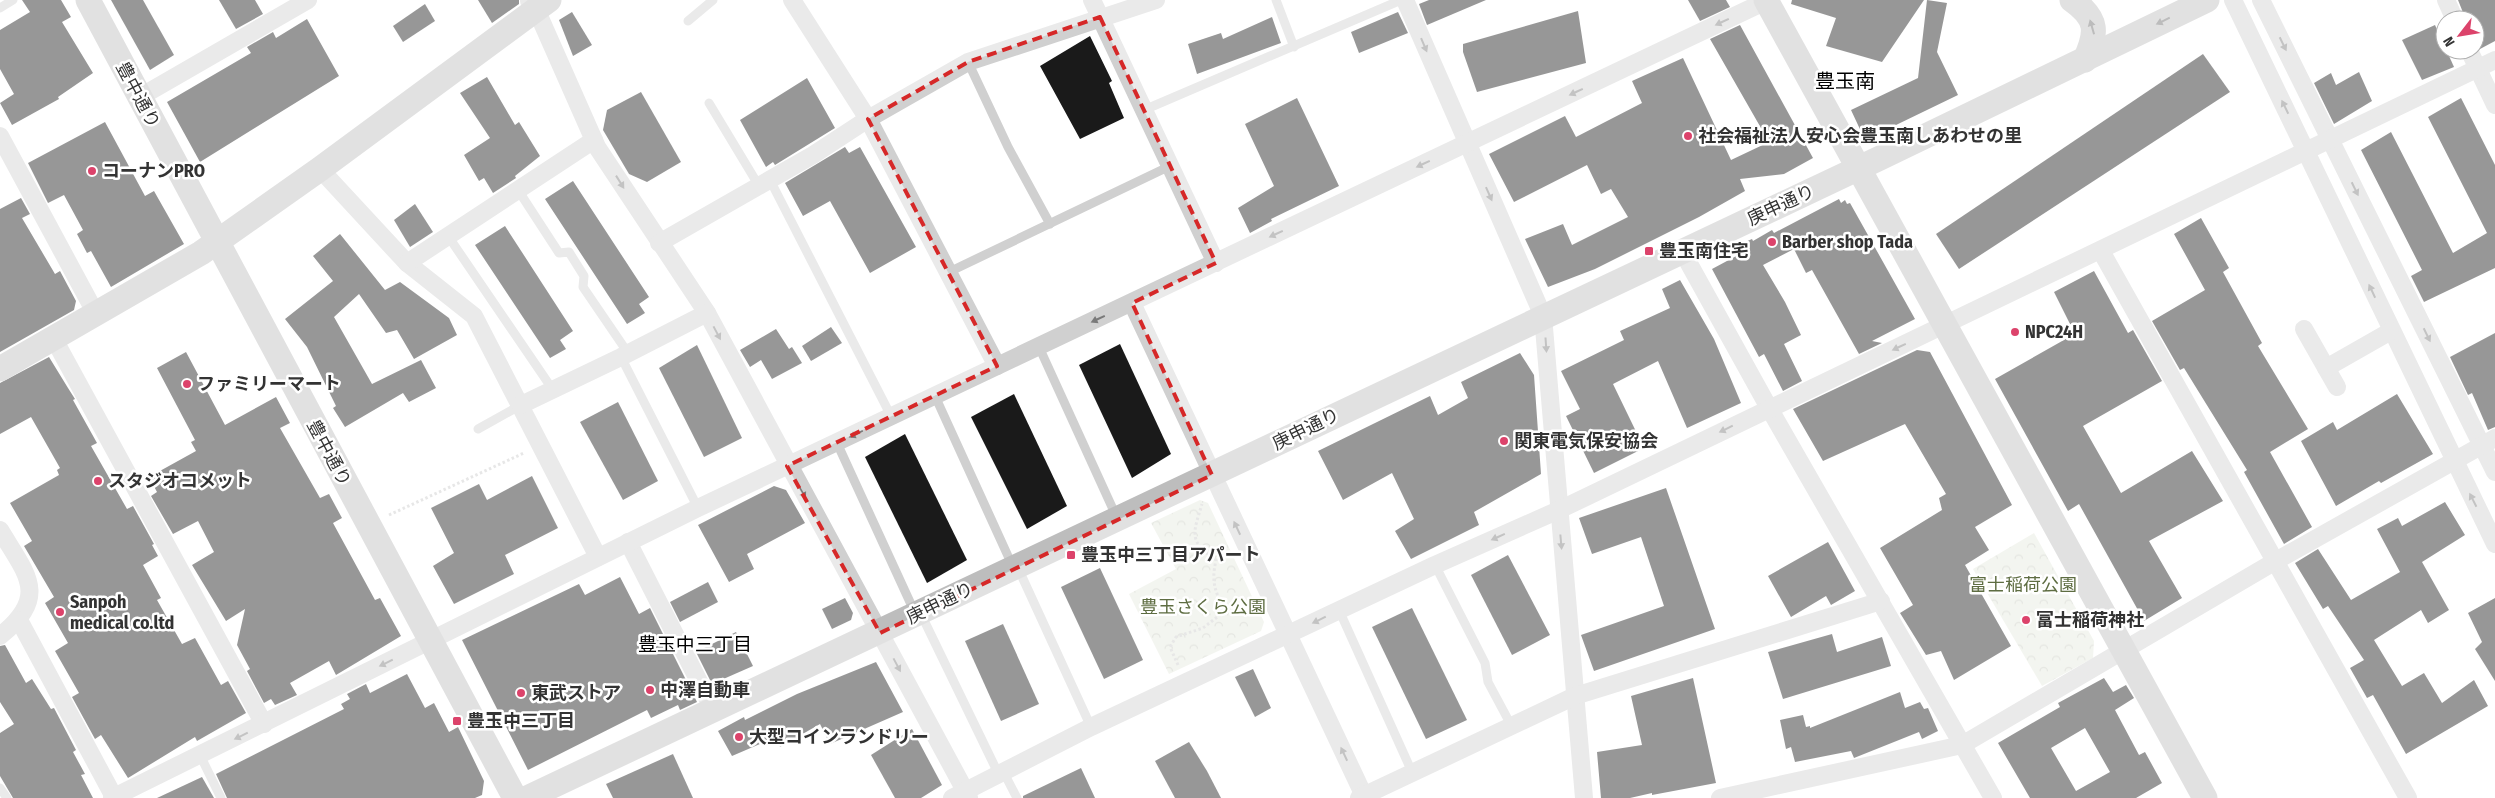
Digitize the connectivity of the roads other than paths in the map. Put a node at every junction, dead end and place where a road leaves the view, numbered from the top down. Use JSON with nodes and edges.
{"nodes":[{"id":1,"x":13,"y":0,"type":"edge"},
{"id":2,"x":88,"y":0,"type":"edge"},
{"id":3,"x":308,"y":0,"type":"edge"},
{"id":4,"x":713,"y":0,"type":"edge"},
{"id":5,"x":792,"y":0,"type":"edge"},
{"id":6,"x":1092,"y":0,"type":"edge"},
{"id":7,"x":1156,"y":0,"type":"edge"},
{"id":8,"x":1276,"y":0,"type":"edge"},
{"id":9,"x":1401,"y":0,"type":"edge"},
{"id":10,"x":1405,"y":0,"type":"edge"},
{"id":11,"x":1766,"y":0,"type":"edge"},
{"id":12,"x":2072,"y":0,"type":"edge"},
{"id":13,"x":2207,"y":0,"type":"edge"},
{"id":14,"x":2233,"y":0,"type":"edge"},
{"id":15,"x":2261,"y":0,"type":"edge"},
{"id":16,"x":538,"y":3,"type":"edge"},
{"id":17,"x":0,"y":8,"type":"edge"},
{"id":18,"x":1100,"y":17,"type":"junction"},
{"id":19,"x":688,"y":21,"type":"dead end"},
{"id":20,"x":1294,"y":47,"type":"junction"},
{"id":21,"x":2085,"y":60,"type":"junction"},
{"id":22,"x":2473,"y":60,"type":"edge"},
{"id":23,"x":2495,"y":60,"type":"edge"},
{"id":24,"x":968,"y":62,"type":"junction"},
{"id":25,"x":2477,"y":68,"type":"junction"},
{"id":26,"x":140,"y":97,"type":"junction"},
{"id":27,"x":709,"y":103,"type":"dead end"},
{"id":28,"x":2495,"y":105,"type":"edge"},
{"id":29,"x":1144,"y":110,"type":"junction"},
{"id":30,"x":868,"y":119,"type":"junction"},
{"id":31,"x":594,"y":140,"type":"junction"},
{"id":32,"x":2330,"y":140,"type":"junction"},
{"id":33,"x":1,"y":142,"type":"edge"},
{"id":34,"x":1467,"y":143,"type":"junction"},
{"id":35,"x":2306,"y":151,"type":"junction"},
{"id":36,"x":1170,"y":166,"type":"junction"},
{"id":37,"x":320,"y":169,"type":"junction"},
{"id":38,"x":1858,"y":169,"type":"junction"},
{"id":39,"x":764,"y":183,"type":"junction"},
{"id":40,"x":518,"y":190,"type":"junction"},
{"id":41,"x":1050,"y":224,"type":"junction"},
{"id":42,"x":448,"y":236,"type":"junction"},
{"id":43,"x":216,"y":242,"type":"junction"},
{"id":44,"x":659,"y":243,"type":"junction"},
{"id":45,"x":2101,"y":250,"type":"junction"},
{"id":46,"x":1682,"y":251,"type":"junction"},
{"id":47,"x":407,"y":263,"type":"junction"},
{"id":48,"x":1216,"y":263,"type":"junction"},
{"id":49,"x":949,"y":272,"type":"junction"},
{"id":50,"x":1132,"y":303,"type":"junction"},
{"id":51,"x":706,"y":313,"type":"junction"},
{"id":52,"x":96,"y":314,"type":"junction"},
{"id":53,"x":1543,"y":316,"type":"junction"},
{"id":54,"x":1944,"y":326,"type":"junction"},
{"id":55,"x":2304,"y":328,"type":"dead end"},
{"id":56,"x":2391,"y":331,"type":"junction"},
{"id":57,"x":54,"y":339,"type":"junction"},
{"id":58,"x":1038,"y":347,"type":"junction"},
{"id":59,"x":625,"y":355,"type":"junction"},
{"id":60,"x":997,"y":366,"type":"junction"},
{"id":61,"x":2326,"y":368,"type":"junction"},
{"id":62,"x":0,"y":369,"type":"edge"},
{"id":63,"x":2337,"y":386,"type":"dead end"},
{"id":64,"x":553,"y":390,"type":"junction"},
{"id":65,"x":935,"y":396,"type":"junction"},
{"id":66,"x":521,"y":405,"type":"junction"},
{"id":67,"x":1769,"y":408,"type":"junction"},
{"id":68,"x":891,"y":416,"type":"junction"},
{"id":69,"x":478,"y":429,"type":"dead end"},
{"id":70,"x":2489,"y":442,"type":"edge"},
{"id":71,"x":837,"y":443,"type":"junction"},
{"id":72,"x":2454,"y":462,"type":"junction"},
{"id":73,"x":788,"y":466,"type":"junction"},
{"id":74,"x":2495,"y":472,"type":"edge"},
{"id":75,"x":1212,"y":474,"type":"junction"},
{"id":76,"x":698,"y":508,"type":"junction"},
{"id":77,"x":1558,"y":510,"type":"junction"},
{"id":78,"x":1118,"y":518,"type":"junction"},
{"id":79,"x":0,"y":530,"type":"edge"},
{"id":80,"x":628,"y":542,"type":"junction"},
{"id":81,"x":2495,"y":544,"type":"edge"},
{"id":82,"x":598,"y":557,"type":"junction"},
{"id":83,"x":2274,"y":562,"type":"junction"},
{"id":84,"x":1434,"y":565,"type":"junction"},
{"id":85,"x":1015,"y":566,"type":"junction"},
{"id":86,"x":1881,"y":601,"type":"junction"},
{"id":87,"x":1339,"y":610,"type":"junction"},
{"id":88,"x":919,"y":614,"type":"junction"},
{"id":89,"x":19,"y":620,"type":"junction"},
{"id":90,"x":880,"y":633,"type":"junction"},
{"id":91,"x":1288,"y":635,"type":"junction"},
{"id":92,"x":0,"y":636,"type":"edge"},
{"id":93,"x":430,"y":641,"type":"junction"},
{"id":94,"x":2122,"y":651,"type":"junction"},
{"id":95,"x":1575,"y":696,"type":"junction"},
{"id":96,"x":713,"y":709,"type":"junction"},
{"id":97,"x":264,"y":724,"type":"junction"},
{"id":98,"x":1511,"y":725,"type":"junction"},
{"id":99,"x":1091,"y":727,"type":"junction"},
{"id":100,"x":1962,"y":745,"type":"junction"},
{"id":101,"x":200,"y":755,"type":"junction"},
{"id":102,"x":1001,"y":772,"type":"junction"},
{"id":103,"x":1412,"y":772,"type":"junction"},
{"id":104,"x":0,"y":788,"type":"edge"},
{"id":105,"x":962,"y":795,"type":"edge"},
{"id":106,"x":1745,"y":796,"type":"edge"},
{"id":107,"x":1363,"y":797,"type":"edge"},
{"id":108,"x":7,"y":798,"type":"edge"},
{"id":109,"x":113,"y":798,"type":"edge"},
{"id":110,"x":221,"y":798,"type":"edge"},
{"id":111,"x":516,"y":798,"type":"edge"},
{"id":112,"x":527,"y":798,"type":"edge"},
{"id":113,"x":1017,"y":798,"type":"edge"},
{"id":114,"x":1584,"y":798,"type":"edge"},
{"id":115,"x":1720,"y":798,"type":"edge"},
{"id":116,"x":1993,"y":798,"type":"edge"},
{"id":117,"x":2205,"y":798,"type":"edge"},
{"id":118,"x":2408,"y":798,"type":"edge"}],
"edges":[{"from":1,"to":17,"type":"lane"},
{"from":2,"to":26,"type":"street","name":"豊中通り"},
{"from":3,"to":26,"type":"street"},
{"from":4,"to":19,"type":"lane"},
{"from":5,"to":30,"type":"street"},
{"from":6,"to":18,"type":"street"},
{"from":7,"to":18,"type":"street"},
{"from":8,"to":20,"type":"lane"},
{"from":9,"to":20,"type":"lane"},
{"from":10,"to":34,"type":"street","one_way":true},
{"from":11,"to":34,"type":"street","one_way":true},
{"from":11,"to":38,"type":"street"},
{"from":21,"to":12,"type":"street","one_way":true},
{"from":13,"to":21,"type":"street","name":"庚申通り","one_way":true},
{"from":35,"to":14,"type":"street","one_way":true},
{"from":15,"to":32,"type":"street","one_way":true},
{"from":16,"to":31,"type":"street"},
{"from":16,"to":37,"type":"street"},
{"from":18,"to":24,"type":"street"},
{"from":18,"to":29,"type":"street"},
{"from":20,"to":29,"type":"lane"},
{"from":21,"to":38,"type":"street","name":"庚申通り"},
{"from":22,"to":25,"type":"street"},
{"from":23,"to":25,"type":"street"},
{"from":24,"to":30,"type":"street"},
{"from":24,"to":41,"type":"lane"},
{"from":25,"to":28,"type":"street"},
{"from":25,"to":32,"type":"street"},
{"from":26,"to":43,"type":"street","name":"豊中通り"},
{"from":27,"to":39,"type":"lane"},
{"from":29,"to":36,"type":"street"},
{"from":30,"to":39,"type":"street"},
{"from":30,"to":49,"type":"street"},
{"from":31,"to":40,"type":"street"},
{"from":31,"to":44,"type":"street","one_way":true},
{"from":32,"to":35,"type":"street"},
{"from":32,"to":70,"type":"street","one_way":true},
{"from":33,"to":52,"type":"street"},
{"from":34,"to":48,"type":"street","one_way":true},
{"from":34,"to":53,"type":"street","one_way":true},
{"from":35,"to":45,"type":"street"},
{"from":56,"to":35,"type":"street","one_way":true},
{"from":36,"to":41,"type":"lane"},
{"from":36,"to":48,"type":"street"},
{"from":37,"to":43,"type":"street"},
{"from":37,"to":47,"type":"street"},
{"from":38,"to":46,"type":"street","name":"庚申通り"},
{"from":38,"to":54,"type":"street"},
{"from":39,"to":44,"type":"street"},
{"from":39,"to":68,"type":"lane"},
{"from":40,"to":42,"type":"street"},
{"from":40,"to":59,"type":"lane"},
{"from":41,"to":49,"type":"lane"},
{"from":42,"to":47,"type":"street"},
{"from":42,"to":64,"type":"lane"},
{"from":43,"to":52,"type":"street"},
{"from":43,"to":93,"type":"street","name":"豊中通り"},
{"from":44,"to":51,"type":"street"},
{"from":45,"to":54,"type":"street"},
{"from":45,"to":83,"type":"street"},
{"from":46,"to":53,"type":"street","name":"庚申通り"},
{"from":46,"to":67,"type":"street"},
{"from":47,"to":66,"type":"street"},
{"from":48,"to":50,"type":"street"},
{"from":49,"to":60,"type":"street"},
{"from":50,"to":58,"type":"street","one_way":true},
{"from":50,"to":75,"type":"street"},
{"from":51,"to":59,"type":"street"},
{"from":51,"to":73,"type":"street","one_way":true},
{"from":52,"to":57,"type":"street"},
{"from":53,"to":75,"type":"street","name":"庚申通り"},
{"from":53,"to":77,"type":"street","one_way":true},
{"from":54,"to":67,"type":"street","one_way":true},
{"from":54,"to":94,"type":"street"},
{"from":55,"to":61,"type":"street"},
{"from":56,"to":61,"type":"street"},
{"from":56,"to":72,"type":"street"},
{"from":57,"to":62,"type":"street"},
{"from":57,"to":97,"type":"street"},
{"from":58,"to":60,"type":"street"},
{"from":58,"to":78,"type":"lane"},
{"from":59,"to":64,"type":"street"},
{"from":59,"to":76,"type":"lane"},
{"from":60,"to":65,"type":"street"},
{"from":61,"to":63,"type":"street"},
{"from":64,"to":66,"type":"street"},
{"from":65,"to":68,"type":"street"},
{"from":65,"to":85,"type":"lane"},
{"from":66,"to":69,"type":"lane"},
{"from":66,"to":82,"type":"street"},
{"from":67,"to":77,"type":"street","one_way":true},
{"from":67,"to":86,"type":"street"},
{"from":68,"to":71,"type":"street","one_way":true},
{"from":70,"to":72,"type":"street"},
{"from":70,"to":74,"type":"street"},
{"from":71,"to":73,"type":"street"},
{"from":71,"to":88,"type":"lane"},
{"from":81,"to":72,"type":"street","one_way":true},
{"from":72,"to":83,"type":"street"},
{"from":73,"to":76,"type":"street"},
{"from":73,"to":90,"type":"street","one_way":true},
{"from":75,"to":78,"type":"street","name":"庚申通り"},
{"from":91,"to":75,"type":"street","one_way":true},
{"from":76,"to":80,"type":"street"},
{"from":77,"to":84,"type":"street","one_way":true},
{"from":77,"to":95,"type":"street","one_way":true},
{"from":78,"to":85,"type":"street","name":"庚申通り"},
{"from":79,"to":89,"type":"street"},
{"from":80,"to":82,"type":"street"},
{"from":80,"to":96,"type":"street"},
{"from":82,"to":93,"type":"street"},
{"from":83,"to":94,"type":"street"},
{"from":83,"to":118,"type":"street"},
{"from":84,"to":87,"type":"street"},
{"from":84,"to":98,"type":"lane"},
{"from":85,"to":88,"type":"street","name":"庚申通り"},
{"from":85,"to":99,"type":"lane"},
{"from":86,"to":95,"type":"street"},
{"from":86,"to":100,"type":"street"},
{"from":87,"to":91,"type":"street","one_way":true},
{"from":87,"to":103,"type":"lane"},
{"from":88,"to":90,"type":"street","name":"庚申通り"},
{"from":88,"to":102,"type":"lane"},
{"from":89,"to":92,"type":"street"},
{"from":89,"to":109,"type":"street"},
{"from":90,"to":96,"type":"street","name":"庚申通り"},
{"from":90,"to":105,"type":"street","one_way":true},
{"from":91,"to":99,"type":"street"},
{"from":107,"to":91,"type":"street","one_way":true},
{"from":93,"to":97,"type":"street","one_way":true},
{"from":93,"to":111,"type":"street","name":"豊中通り"},
{"from":94,"to":100,"type":"street"},
{"from":94,"to":117,"type":"street"},
{"from":95,"to":98,"type":"street"},
{"from":95,"to":114,"type":"street"},
{"from":96,"to":112,"type":"street","name":"庚申通り"},
{"from":97,"to":101,"type":"street","one_way":true},
{"from":98,"to":103,"type":"street"},
{"from":99,"to":102,"type":"street"},
{"from":100,"to":106,"type":"street"},
{"from":100,"to":116,"type":"street"},
{"from":101,"to":109,"type":"street"},
{"from":101,"to":110,"type":"lane"},
{"from":102,"to":105,"type":"street"},
{"from":102,"to":113,"type":"lane"},
{"from":103,"to":107,"type":"street"},
{"from":104,"to":108,"type":"lane"},
{"from":106,"to":115,"type":"street"}]}
